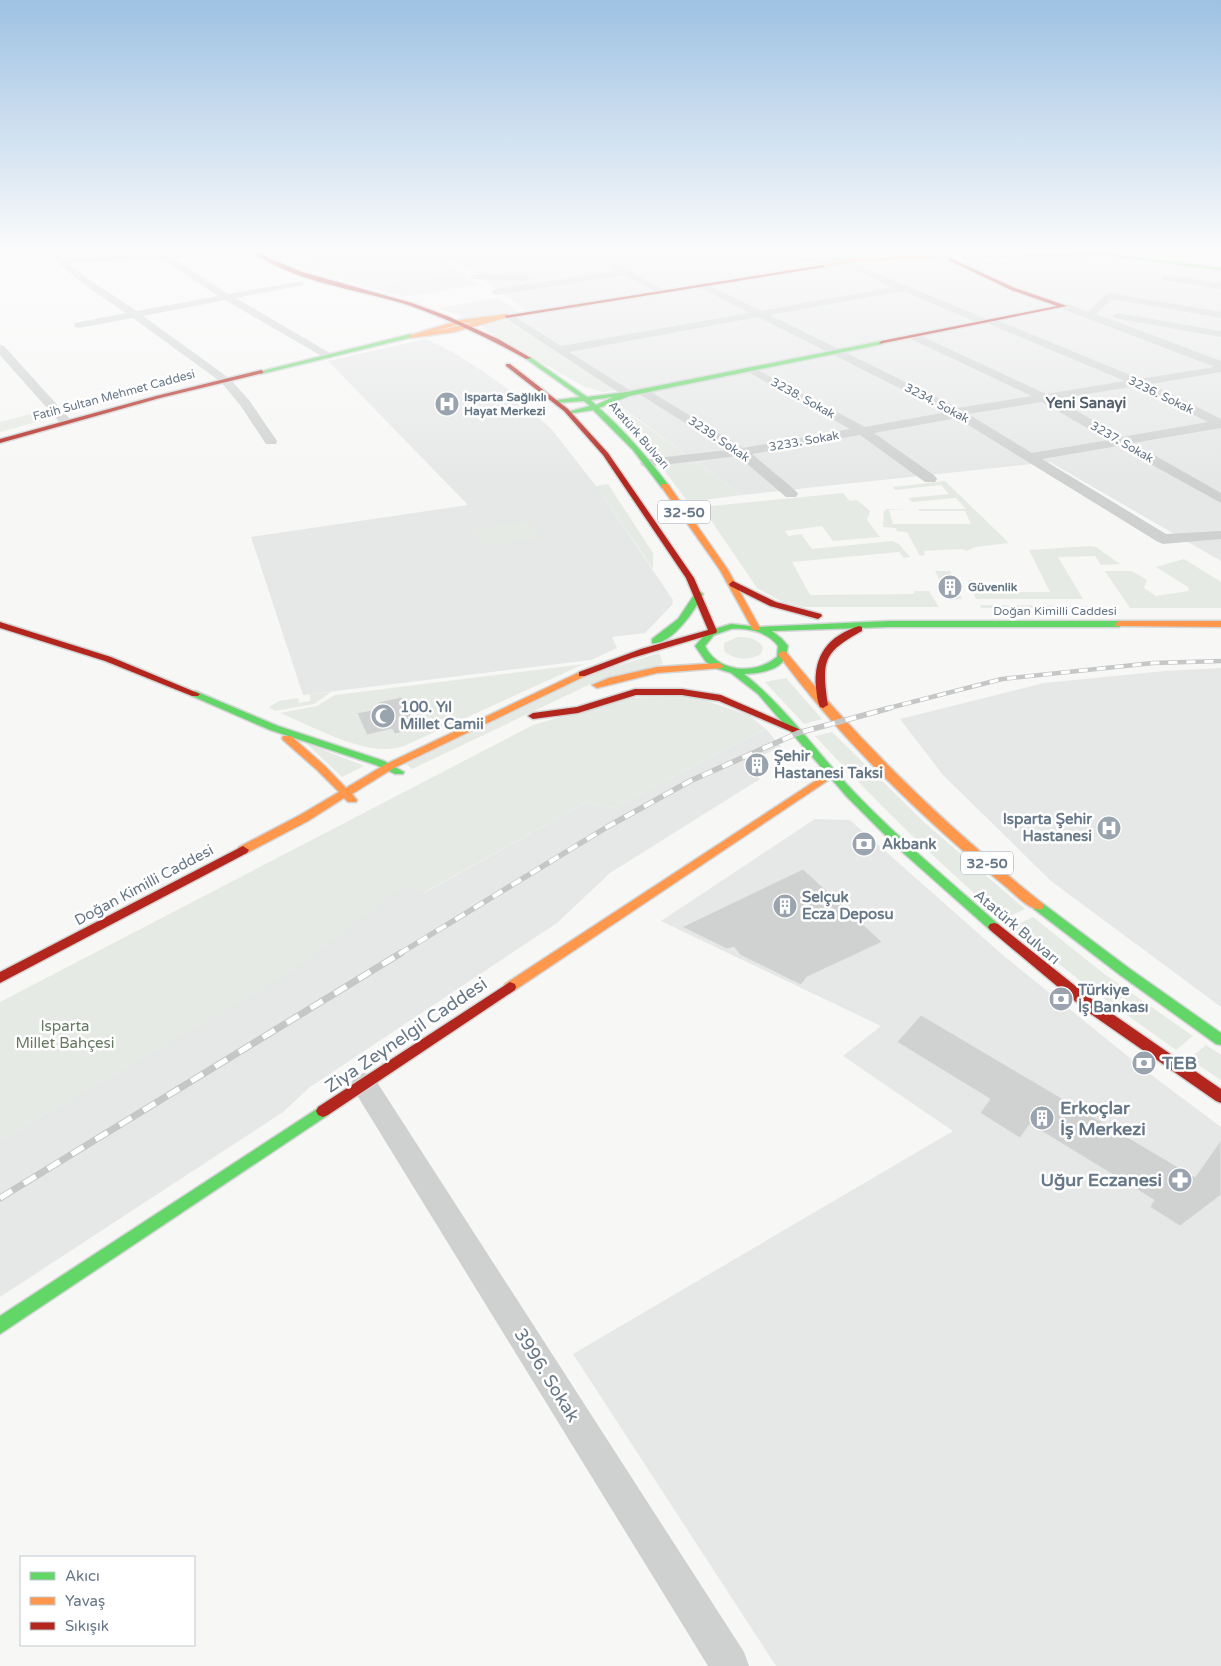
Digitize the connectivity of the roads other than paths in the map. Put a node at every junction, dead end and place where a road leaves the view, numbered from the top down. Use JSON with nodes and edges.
{"nodes":[{"id":1,"x":152,"y":326,"type":"edge"},
{"id":2,"x":276,"y":326,"type":"edge"},
{"id":3,"x":431,"y":326,"type":"edge"},
{"id":4,"x":458,"y":326,"type":"edge"},
{"id":5,"x":468,"y":326,"type":"edge"},
{"id":6,"x":522,"y":326,"type":"edge"},
{"id":7,"x":695,"y":326,"type":"edge"},
{"id":8,"x":783,"y":326,"type":"edge"},
{"id":9,"x":964,"y":326,"type":"edge"},
{"id":10,"x":1000,"y":326,"type":"edge"},
{"id":11,"x":1117,"y":326,"type":"edge"},
{"id":12,"x":1173,"y":326,"type":"edge"},
{"id":13,"x":442,"y":330,"type":"junction"},
{"id":14,"x":1221,"y":334,"type":"edge"},
{"id":15,"x":913,"y":336,"type":"junction"},
{"id":16,"x":465,"y":341,"type":"dead end"},
{"id":17,"x":0,"y":348,"type":"edge"},
{"id":18,"x":560,"y":350,"type":"junction"},
{"id":19,"x":836,"y":352,"type":"junction"},
{"id":20,"x":329,"y":356,"type":"junction"},
{"id":21,"x":498,"y":359,"type":"dead end"},
{"id":22,"x":1221,"y":365,"type":"edge"},
{"id":23,"x":750,"y":369,"type":"junction"},
{"id":24,"x":1221,"y":369,"type":"edge"},
{"id":25,"x":225,"y":380,"type":"junction"},
{"id":26,"x":1138,"y":382,"type":"junction"},
{"id":27,"x":643,"y":391,"type":"junction"},
{"id":28,"x":628,"y":394,"type":"junction"},
{"id":29,"x":586,"y":398,"type":"junction"},
{"id":30,"x":1044,"y":398,"type":"junction"},
{"id":31,"x":557,"y":402,"type":"junction"},
{"id":32,"x":596,"y":407,"type":"junction"},
{"id":33,"x":569,"y":413,"type":"junction"},
{"id":34,"x":958,"y":413,"type":"junction"},
{"id":35,"x":66,"y":422,"type":"junction"},
{"id":36,"x":1220,"y":426,"type":"edge"},
{"id":37,"x":863,"y":431,"type":"junction"},
{"id":38,"x":0,"y":441,"type":"edge"},
{"id":39,"x":272,"y":441,"type":"dead end"},
{"id":40,"x":1121,"y":442,"type":"junction"},
{"id":41,"x":741,"y":452,"type":"junction"},
{"id":42,"x":1030,"y":457,"type":"junction"},
{"id":43,"x":647,"y":463,"type":"junction"},
{"id":44,"x":930,"y":478,"type":"dead end"},
{"id":45,"x":791,"y":494,"type":"dead end"},
{"id":46,"x":1221,"y":499,"type":"edge"},
{"id":47,"x":1221,"y":535,"type":"edge"},
{"id":48,"x":733,"y":584,"type":"junction"},
{"id":49,"x":699,"y":594,"type":"junction"},
{"id":50,"x":889,"y":624,"type":"junction"},
{"id":51,"x":1221,"y":624,"type":"edge"},
{"id":52,"x":0,"y":625,"type":"edge"},
{"id":53,"x":758,"y":629,"type":"junction"},
{"id":54,"x":859,"y":629,"type":"junction"},
{"id":55,"x":711,"y":632,"type":"junction"},
{"id":56,"x":813,"y":639,"type":"dead end"},
{"id":57,"x":796,"y":645,"type":"dead end"},
{"id":58,"x":637,"y":652,"type":"junction"},
{"id":59,"x":783,"y":652,"type":"junction"},
{"id":60,"x":718,"y":666,"type":"junction"},
{"id":61,"x":733,"y":670,"type":"junction"},
{"id":62,"x":586,"y":691,"type":"dead end"},
{"id":63,"x":568,"y":699,"type":"dead end"},
{"id":64,"x":823,"y":705,"type":"junction"},
{"id":65,"x":274,"y":728,"type":"junction"},
{"id":66,"x":796,"y":730,"type":"junction"},
{"id":67,"x":390,"y":766,"type":"junction"},
{"id":68,"x":832,"y":773,"type":"junction"},
{"id":69,"x":391,"y":784,"type":"dead end"},
{"id":70,"x":369,"y":793,"type":"dead end"},
{"id":71,"x":349,"y":796,"type":"junction"},
{"id":72,"x":0,"y":978,"type":"edge"},
{"id":73,"x":1221,"y":1040,"type":"edge"},
{"id":74,"x":364,"y":1084,"type":"junction"},
{"id":75,"x":1221,"y":1097,"type":"edge"},
{"id":76,"x":0,"y":1326,"type":"edge"},
{"id":77,"x":730,"y":1666,"type":"edge"}],
"edges":[{"from":1,"to":25,"type":"street"},
{"from":2,"to":20,"type":"street"},
{"from":3,"to":13,"type":"main road"},
{"from":4,"to":13,"type":"main road","name":"Fatih Sultan Mehmet Caddesi"},
{"from":5,"to":29,"type":"main road","name":"Atatürk Bulvarı","number":"32-50"},
{"from":6,"to":18,"type":"street"},
{"from":7,"to":18,"type":"street"},
{"from":8,"to":19,"type":"street","name":"3234. Sokak"},
{"from":9,"to":15,"type":"main road"},
{"from":10,"to":26,"type":"street","name":"3236. Sokak"},
{"from":11,"to":22,"type":"street"},
{"from":12,"to":14,"type":"street"},
{"from":13,"to":16,"type":"main road"},
{"from":13,"to":20,"type":"main road","name":"Fatih Sultan Mehmet Caddesi"},
{"from":15,"to":19,"type":"main road"},
{"from":15,"to":30,"type":"street","name":"3237. Sokak"},
{"from":17,"to":35,"type":"street"},
{"from":18,"to":28,"type":"street"},
{"from":19,"to":23,"type":"main road"},
{"from":19,"to":34,"type":"street","name":"3234. Sokak"},
{"from":20,"to":25,"type":"main road","name":"Fatih Sultan Mehmet Caddesi"},
{"from":21,"to":31,"type":"main road","number":"32-50"},
{"from":23,"to":27,"type":"main road"},
{"from":23,"to":37,"type":"street","name":"3238. Sokak"},
{"from":24,"to":26,"type":"street","name":"3233. Sokak"},
{"from":25,"to":35,"type":"main road","name":"Fatih Sultan Mehmet Caddesi"},
{"from":25,"to":39,"type":"street"},
{"from":26,"to":30,"type":"street","name":"3233. Sokak"},
{"from":26,"to":36,"type":"street","name":"3236. Sokak"},
{"from":27,"to":28,"type":"main road"},
{"from":27,"to":41,"type":"street","name":"3239. Sokak"},
{"from":28,"to":29,"type":"main road"},
{"from":28,"to":32,"type":"main road"},
{"from":29,"to":31,"type":"main road"},
{"from":29,"to":32,"type":"main road","name":"Atatürk Bulvarı","number":"32-50"},
{"from":30,"to":34,"type":"street","name":"3233. Sokak"},
{"from":30,"to":40,"type":"street","name":"3237. Sokak"},
{"from":31,"to":33,"type":"main road","number":"32-50"},
{"from":32,"to":33,"type":"main road"},
{"from":32,"to":43,"type":"main road","name":"Atatürk Bulvarı","number":"32-50"},
{"from":33,"to":49,"type":"main road","number":"32-50"},
{"from":34,"to":37,"type":"street","name":"3233. Sokak"},
{"from":34,"to":42,"type":"street","name":"3234. Sokak"},
{"from":35,"to":38,"type":"main road","name":"Fatih Sultan Mehmet Caddesi"},
{"from":36,"to":40,"type":"street"},
{"from":37,"to":41,"type":"street","name":"3233. Sokak"},
{"from":37,"to":44,"type":"street","name":"3238. Sokak"},
{"from":40,"to":42,"type":"street"},
{"from":40,"to":46,"type":"street","name":"3237. Sokak"},
{"from":41,"to":43,"type":"street","name":"3233. Sokak"},
{"from":41,"to":45,"type":"street","name":"3239. Sokak"},
{"from":42,"to":47,"type":"street","name":"3234. Sokak"},
{"from":43,"to":48,"type":"main road","name":"Atatürk Bulvarı","number":"32-50"},
{"from":48,"to":50,"type":"main road"},
{"from":48,"to":53,"type":"main road","name":"Atatürk Bulvarı","number":"32-50"},
{"from":49,"to":55,"type":"main road","number":"32-50"},
{"from":49,"to":58,"type":"main road"},
{"from":50,"to":51,"type":"main road","name":"Doğan Kimilli Caddesi"},
{"from":50,"to":53,"type":"main road","name":"Doğan Kimilli Caddesi"},
{"from":50,"to":54,"type":"main road","name":"Doğan Kimilli Caddesi"},
{"from":52,"to":65,"type":"main road"},
{"from":53,"to":55,"type":"main road","name":"Doğan Kimilli Caddesi"},
{"from":53,"to":59,"type":"main road","name":"Atatürk Bulvarı"},
{"from":54,"to":56,"type":"main road","name":"Doğan Kimilli Caddesi"},
{"from":54,"to":64,"type":"main road"},
{"from":55,"to":58,"type":"main road","name":"Doğan Kimilli Caddesi"},
{"from":55,"to":60,"type":"main road"},
{"from":57,"to":59,"type":"main road"},
{"from":58,"to":67,"type":"main road","name":"Doğan Kimilli Caddesi"},
{"from":59,"to":61,"type":"main road"},
{"from":59,"to":64,"type":"main road","name":"Atatürk Bulvarı","number":"32-50"},
{"from":60,"to":61,"type":"main road"},
{"from":60,"to":62,"type":"main road"},
{"from":61,"to":66,"type":"main road","name":"Atatürk Bulvarı","number":"32-50"},
{"from":63,"to":66,"type":"main road"},
{"from":64,"to":73,"type":"main road","name":"Atatürk Bulvarı","number":"32-50"},
{"from":65,"to":67,"type":"main road"},
{"from":65,"to":71,"type":"main road"},
{"from":66,"to":68,"type":"main road","name":"Atatürk Bulvarı","number":"32-50"},
{"from":67,"to":69,"type":"main road"},
{"from":67,"to":71,"type":"main road","name":"Doğan Kimilli Caddesi"},
{"from":68,"to":74,"type":"main road","name":"Ziya Zeynelgil Caddesi"},
{"from":68,"to":75,"type":"main road","name":"Atatürk Bulvarı","number":"32-50"},
{"from":70,"to":71,"type":"main road","name":"Doğan Kimilli Caddesi"},
{"from":71,"to":72,"type":"main road","name":"Doğan Kimilli Caddesi"},
{"from":74,"to":76,"type":"main road","name":"Ziya Zeynelgil Caddesi"},
{"from":74,"to":77,"type":"street","name":"3996. Sokak"}]}
